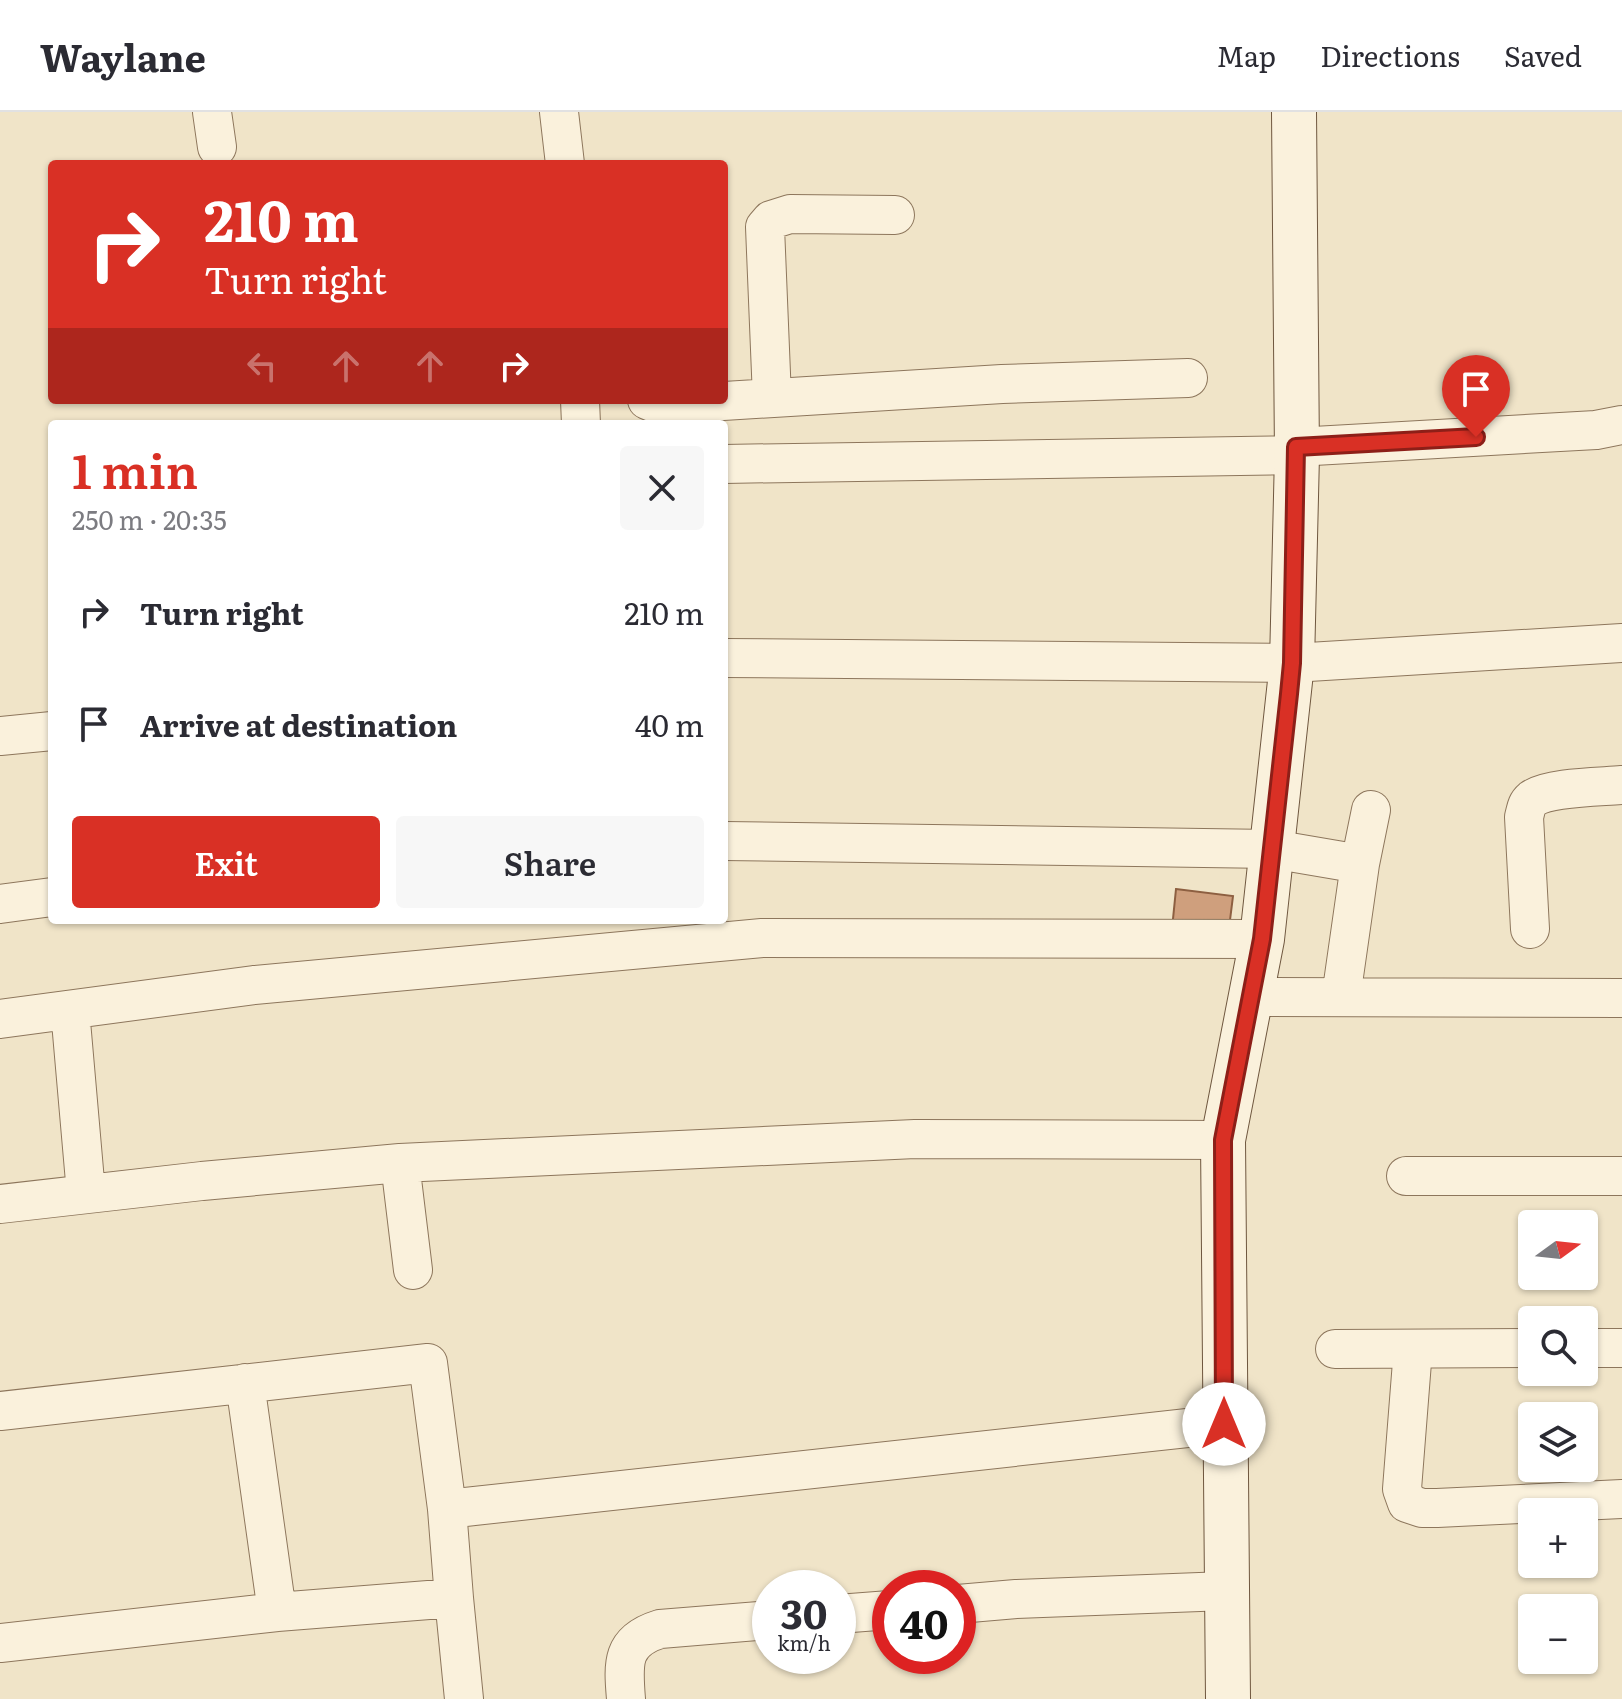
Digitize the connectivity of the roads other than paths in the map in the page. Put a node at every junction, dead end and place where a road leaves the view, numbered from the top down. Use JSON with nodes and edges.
{"nodes":[{"id":1,"x":559,"y":112,"type":"edge"},
{"id":2,"x":1294,"y":112,"type":"edge"},
{"id":3,"x":565,"y":160,"type":"edge"},
{"id":4,"x":895,"y":215,"type":"dead end"},
{"id":5,"x":1188,"y":378,"type":"dead end"},
{"id":6,"x":772,"y":398,"type":"junction"},
{"id":7,"x":728,"y":401,"type":"edge"},
{"id":8,"x":1622,"y":425,"type":"edge"},
{"id":9,"x":1296,"y":451,"type":"junction"},
{"id":10,"x":728,"y":464,"type":"edge"},
{"id":11,"x":1622,"y":643,"type":"edge"},
{"id":12,"x":728,"y":658,"type":"edge"},
{"id":13,"x":1292,"y":663,"type":"junction"},
{"id":14,"x":48,"y":731,"type":"edge"},
{"id":15,"x":0,"y":736,"type":"edge"},
{"id":16,"x":1622,"y":785,"type":"edge"},
{"id":17,"x":1371,"y":810,"type":"dead end"},
{"id":18,"x":728,"y":841,"type":"edge"},
{"id":19,"x":1272,"y":849,"type":"junction"},
{"id":20,"x":1360,"y":864,"type":"junction"},
{"id":21,"x":48,"y":898,"type":"edge"},
{"id":22,"x":0,"y":904,"type":"edge"},
{"id":23,"x":1530,"y":929,"type":"dead end"},
{"id":24,"x":1262,"y":939,"type":"junction"},
{"id":25,"x":1252,"y":997,"type":"junction"},
{"id":26,"x":1341,"y":997,"type":"junction"},
{"id":27,"x":1622,"y":998,"type":"edge"},
{"id":28,"x":70,"y":1010,"type":"junction"},
{"id":29,"x":0,"y":1019,"type":"edge"},
{"id":30,"x":1223,"y":1140,"type":"junction"},
{"id":31,"x":400,"y":1163,"type":"junction"},
{"id":32,"x":1406,"y":1176,"type":"dead end"},
{"id":33,"x":1622,"y":1176,"type":"edge"},
{"id":34,"x":86,"y":1193,"type":"junction"},
{"id":35,"x":0,"y":1204,"type":"edge"},
{"id":36,"x":413,"y":1270,"type":"dead end"},
{"id":37,"x":1518,"y":1348,"type":"edge"},
{"id":38,"x":1598,"y":1348,"type":"edge"},
{"id":39,"x":1622,"y":1348,"type":"edge"},
{"id":40,"x":1335,"y":1349,"type":"dead end"},
{"id":41,"x":1413,"y":1349,"type":"junction"},
{"id":42,"x":245,"y":1383,"type":"junction"},
{"id":43,"x":0,"y":1411,"type":"edge"},
{"id":44,"x":1224,"y":1424,"type":"junction"},
{"id":45,"x":1622,"y":1499,"type":"edge"},
{"id":46,"x":447,"y":1509,"type":"junction"},
{"id":47,"x":1226,"y":1591,"type":"junction"},
{"id":48,"x":454,"y":1598,"type":"junction"},
{"id":49,"x":976,"y":1603,"type":"edge"},
{"id":50,"x":277,"y":1612,"type":"junction"},
{"id":51,"x":752,"y":1621,"type":"edge"},
{"id":52,"x":0,"y":1643,"type":"edge"},
{"id":53,"x":464,"y":1699,"type":"edge"},
{"id":54,"x":626,"y":1699,"type":"edge"},
{"id":55,"x":1228,"y":1699,"type":"edge"}],
"edges":[{"from":1,"to":3,"type":"street"},
{"from":2,"to":9,"type":"street"},
{"from":4,"to":6,"type":"street"},
{"from":5,"to":6,"type":"street"},
{"from":6,"to":7,"type":"street"},
{"from":8,"to":9,"type":"street"},
{"from":9,"to":10,"type":"street"},
{"from":9,"to":13,"type":"street"},
{"from":11,"to":13,"type":"street"},
{"from":12,"to":13,"type":"street"},
{"from":13,"to":19,"type":"street"},
{"from":14,"to":15,"type":"street"},
{"from":16,"to":23,"type":"street"},
{"from":17,"to":20,"type":"street"},
{"from":18,"to":19,"type":"street"},
{"from":19,"to":20,"type":"street"},
{"from":19,"to":24,"type":"street"},
{"from":20,"to":26,"type":"street"},
{"from":21,"to":22,"type":"street"},
{"from":24,"to":25,"type":"street"},
{"from":24,"to":28,"type":"street"},
{"from":25,"to":26,"type":"street"},
{"from":25,"to":30,"type":"street"},
{"from":26,"to":27,"type":"street"},
{"from":28,"to":29,"type":"street"},
{"from":28,"to":34,"type":"street"},
{"from":30,"to":31,"type":"street"},
{"from":30,"to":44,"type":"street"},
{"from":31,"to":34,"type":"street"},
{"from":31,"to":36,"type":"street"},
{"from":32,"to":33,"type":"street"},
{"from":34,"to":35,"type":"street"},
{"from":37,"to":41,"type":"street"},
{"from":38,"to":39,"type":"street"},
{"from":40,"to":41,"type":"street"},
{"from":41,"to":45,"type":"street"},
{"from":42,"to":43,"type":"street"},
{"from":42,"to":46,"type":"street"},
{"from":42,"to":50,"type":"street"},
{"from":44,"to":46,"type":"street"},
{"from":44,"to":47,"type":"street"},
{"from":46,"to":48,"type":"street"},
{"from":47,"to":49,"type":"street"},
{"from":47,"to":55,"type":"street"},
{"from":48,"to":50,"type":"street"},
{"from":48,"to":53,"type":"street"},
{"from":50,"to":52,"type":"street"},
{"from":51,"to":54,"type":"street"}]}
